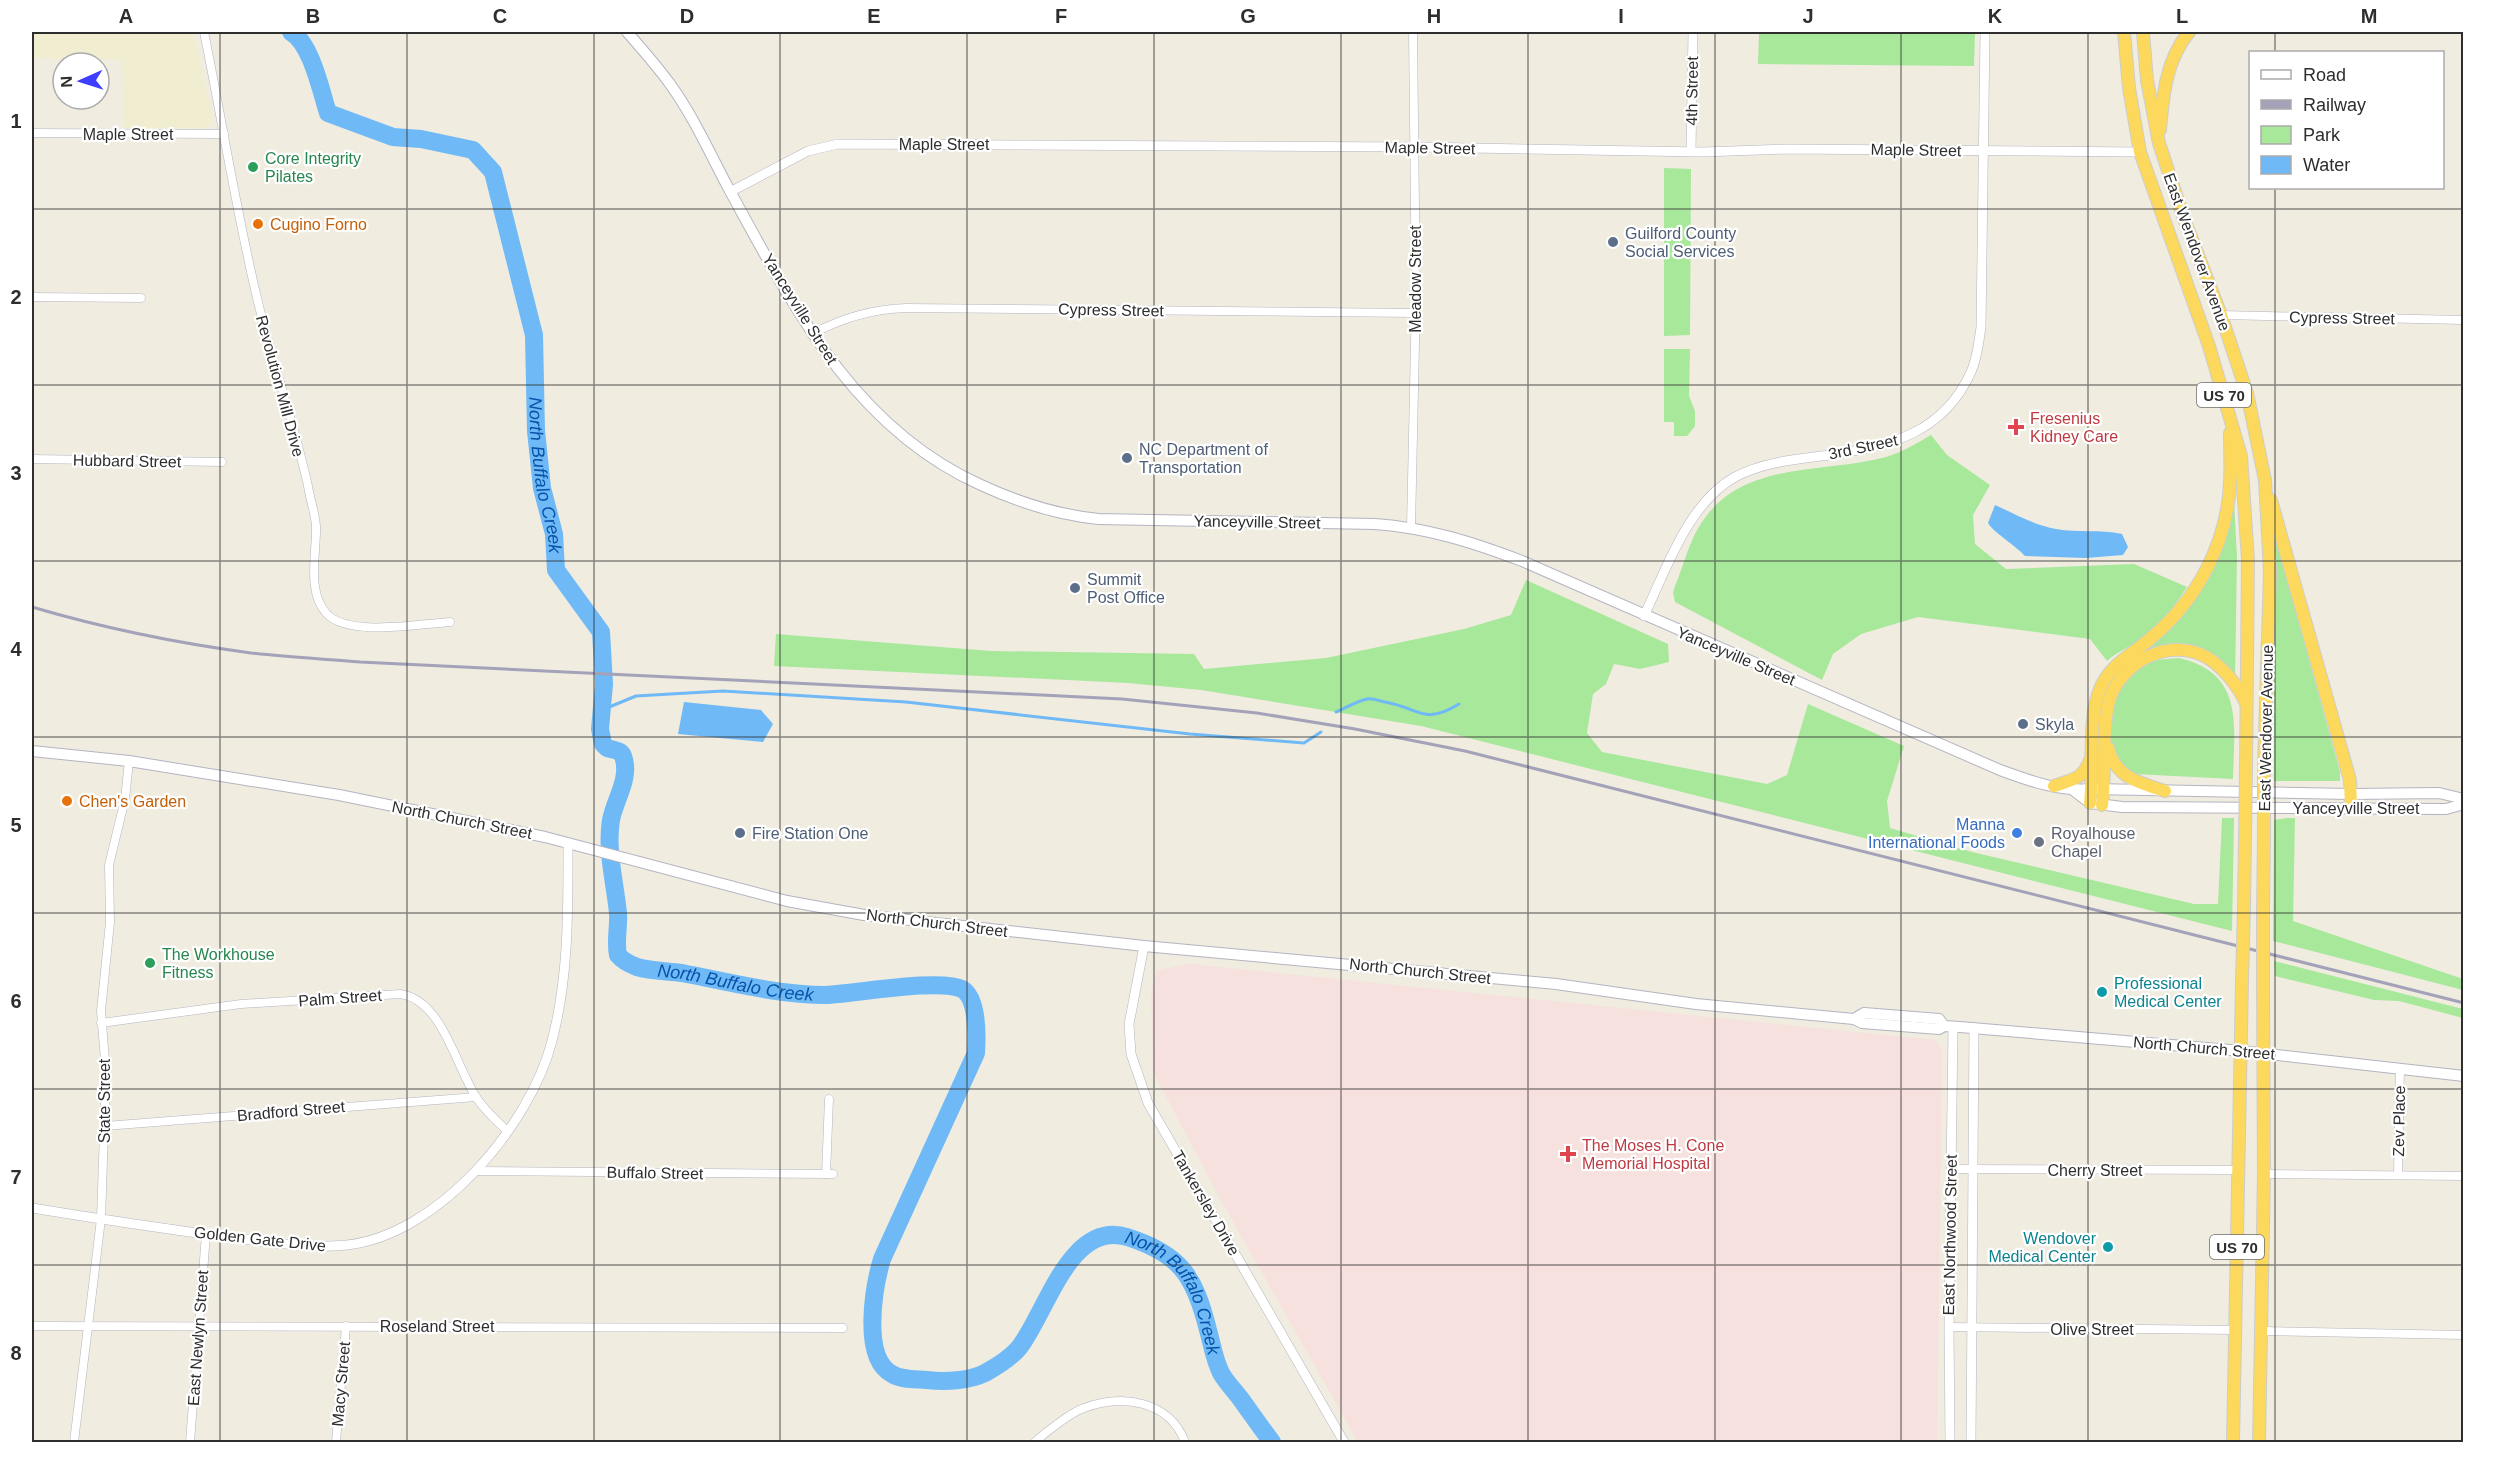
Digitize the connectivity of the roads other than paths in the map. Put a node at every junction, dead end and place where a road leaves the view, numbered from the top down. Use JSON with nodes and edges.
{"nodes":[{"id":1,"x":204,"y":32,"type":"edge"},
{"id":2,"x":627,"y":32,"type":"edge"},
{"id":3,"x":1413,"y":32,"type":"edge"},
{"id":4,"x":1693,"y":32,"type":"edge"},
{"id":5,"x":1985,"y":32,"type":"edge"},
{"id":6,"x":2124,"y":32,"type":"edge"},
{"id":7,"x":2143,"y":32,"type":"edge"},
{"id":8,"x":2189,"y":32,"type":"edge"},
{"id":9,"x":32,"y":134,"type":"edge"},
{"id":10,"x":224,"y":134,"type":"junction"},
{"id":11,"x":2159,"y":143,"type":"junction"},
{"id":12,"x":1414,"y":147,"type":"junction"},
{"id":13,"x":1984,"y":151,"type":"junction"},
{"id":14,"x":1691,"y":152,"type":"junction"},
{"id":15,"x":2140,"y":152,"type":"junction"},
{"id":16,"x":2172,"y":183,"type":"junction"},
{"id":17,"x":730,"y":192,"type":"junction"},
{"id":18,"x":32,"y":297,"type":"edge"},
{"id":19,"x":141,"y":298,"type":"dead end"},
{"id":20,"x":1415,"y":313,"type":"junction"},
{"id":21,"x":2221,"y":315,"type":"junction"},
{"id":22,"x":2463,"y":320,"type":"edge"},
{"id":23,"x":812,"y":334,"type":"junction"},
{"id":24,"x":2230,"y":414,"type":"junction"},
{"id":25,"x":32,"y":459,"type":"edge"},
{"id":26,"x":222,"y":462,"type":"dead end"},
{"id":27,"x":2265,"y":480,"type":"junction"},
{"id":28,"x":1411,"y":527,"type":"junction"},
{"id":29,"x":1644,"y":616,"type":"junction"},
{"id":30,"x":450,"y":622,"type":"dead end"},
{"id":31,"x":2248,"y":707,"type":"junction"},
{"id":32,"x":2106,"y":742,"type":"junction"},
{"id":33,"x":2093,"y":750,"type":"junction"},
{"id":34,"x":32,"y":751,"type":"edge"},
{"id":35,"x":129,"y":761,"type":"junction"},
{"id":36,"x":2054,"y":786,"type":"junction"},
{"id":37,"x":2098,"y":789,"type":"junction"},
{"id":38,"x":2073,"y":790,"type":"junction"},
{"id":39,"x":2165,"y":791,"type":"junction"},
{"id":40,"x":2351,"y":794,"type":"junction"},
{"id":41,"x":2463,"y":799,"type":"edge"},
{"id":42,"x":2096,"y":804,"type":"junction"},
{"id":43,"x":2463,"y":804,"type":"edge"},
{"id":44,"x":2351,"y":808,"type":"junction"},
{"id":45,"x":568,"y":843,"type":"junction"},
{"id":46,"x":1144,"y":946,"type":"junction"},
{"id":47,"x":101,"y":1023,"type":"junction"},
{"id":48,"x":1948,"y":1026,"type":"junction"},
{"id":49,"x":1974,"y":1028,"type":"junction"},
{"id":50,"x":2242,"y":1051,"type":"junction"},
{"id":51,"x":2265,"y":1053,"type":"junction"},
{"id":52,"x":2400,"y":1068,"type":"junction"},
{"id":53,"x":2463,"y":1076,"type":"edge"},
{"id":54,"x":476,"y":1097,"type":"junction"},
{"id":55,"x":829,"y":1099,"type":"dead end"},
{"id":56,"x":105,"y":1126,"type":"junction"},
{"id":57,"x":507,"y":1131,"type":"junction"},
{"id":58,"x":1951,"y":1169,"type":"junction"},
{"id":59,"x":1973,"y":1170,"type":"junction"},
{"id":60,"x":2238,"y":1170,"type":"junction"},
{"id":61,"x":478,"y":1171,"type":"junction"},
{"id":62,"x":2265,"y":1174,"type":"junction"},
{"id":63,"x":2398,"y":1175,"type":"junction"},
{"id":64,"x":2463,"y":1176,"type":"edge"},
{"id":65,"x":32,"y":1208,"type":"edge"},
{"id":66,"x":102,"y":1219,"type":"junction"},
{"id":67,"x":206,"y":1234,"type":"junction"},
{"id":68,"x":32,"y":1326,"type":"edge"},
{"id":69,"x":89,"y":1326,"type":"junction"},
{"id":70,"x":346,"y":1326,"type":"junction"},
{"id":71,"x":198,"y":1327,"type":"junction"},
{"id":72,"x":843,"y":1328,"type":"dead end"},
{"id":73,"x":1949,"y":1328,"type":"junction"},
{"id":74,"x":1972,"y":1328,"type":"junction"},
{"id":75,"x":2235,"y":1330,"type":"junction"},
{"id":76,"x":2262,"y":1331,"type":"junction"},
{"id":77,"x":2463,"y":1335,"type":"edge"},
{"id":78,"x":74,"y":1443,"type":"edge"},
{"id":79,"x":190,"y":1443,"type":"edge"},
{"id":80,"x":336,"y":1443,"type":"edge"},
{"id":81,"x":1035,"y":1443,"type":"edge"},
{"id":82,"x":1185,"y":1443,"type":"edge"},
{"id":83,"x":1344,"y":1443,"type":"edge"},
{"id":84,"x":1950,"y":1443,"type":"edge"},
{"id":85,"x":1971,"y":1443,"type":"edge"},
{"id":86,"x":2233,"y":1443,"type":"edge"},
{"id":87,"x":2259,"y":1443,"type":"edge"}],
"edges":[{"from":1,"to":10,"type":"street","name":"Revolution Mill Drive"},
{"from":2,"to":17,"type":"main road","name":"Yanceyville Street"},
{"from":3,"to":12,"type":"street","name":"Meadow Street"},
{"from":4,"to":14,"type":"street","name":"4th Street"},
{"from":5,"to":13,"type":"street","name":"3rd Street"},
{"from":6,"to":15,"type":"highway","name":"East Wendover Avenue","number":"US 70"},
{"from":7,"to":11,"type":"highway","name":"East Wendover Avenue","number":"US 70"},
{"from":8,"to":11,"type":"highway"},
{"from":9,"to":10,"type":"street","name":"Maple Street"},
{"from":10,"to":30,"type":"street","name":"Revolution Mill Drive"},
{"from":11,"to":16,"type":"highway","name":"East Wendover Avenue","number":"US 70"},
{"from":12,"to":14,"type":"street","name":"Maple Street"},
{"from":12,"to":17,"type":"street","name":"Maple Street"},
{"from":12,"to":20,"type":"street","name":"Meadow Street"},
{"from":13,"to":14,"type":"street","name":"Maple Street"},
{"from":13,"to":15,"type":"street","name":"Maple Street"},
{"from":13,"to":29,"type":"street","name":"3rd Street"},
{"from":15,"to":16,"type":"highway"},
{"from":15,"to":24,"type":"highway","name":"East Wendover Avenue","number":"US 70"},
{"from":16,"to":21,"type":"highway","name":"East Wendover Avenue","number":"US 70"},
{"from":17,"to":23,"type":"main road","name":"Yanceyville Street"},
{"from":18,"to":19,"type":"street"},
{"from":20,"to":23,"type":"street","name":"Cypress Street"},
{"from":20,"to":28,"type":"street","name":"Meadow Street"},
{"from":21,"to":22,"type":"street","name":"Cypress Street"},
{"from":21,"to":27,"type":"highway","name":"East Wendover Avenue","number":"US 70"},
{"from":23,"to":28,"type":"main road","name":"Yanceyville Street"},
{"from":24,"to":31,"type":"highway","name":"East Wendover Avenue","number":"US 70"},
{"from":24,"to":33,"type":"highway"},
{"from":25,"to":26,"type":"street","name":"Hubbard Street"},
{"from":27,"to":40,"type":"highway"},
{"from":27,"to":51,"type":"highway","name":"East Wendover Avenue","number":"US 70","bridge":true},
{"from":28,"to":29,"type":"main road","name":"Yanceyville Street"},
{"from":29,"to":36,"type":"main road","name":"Yanceyville Street"},
{"from":31,"to":32,"type":"highway"},
{"from":31,"to":50,"type":"highway","name":"East Wendover Avenue","number":"US 70","bridge":true},
{"from":32,"to":37,"type":"highway"},
{"from":32,"to":39,"type":"highway"},
{"from":33,"to":36,"type":"highway"},
{"from":33,"to":37,"type":"highway"},
{"from":34,"to":35,"type":"main road","name":"North Church Street"},
{"from":35,"to":45,"type":"main road","name":"North Church Street"},
{"from":35,"to":47,"type":"street","name":"State Street"},
{"from":36,"to":38,"type":"main road","name":"Yanceyville Street"},
{"from":37,"to":38,"type":"main road","name":"Yanceyville Street"},
{"from":37,"to":39,"type":"main road","name":"Yanceyville Street"},
{"from":37,"to":42,"type":"highway"},
{"from":38,"to":42,"type":"main road","name":"Yanceyville Street"},
{"from":39,"to":40,"type":"main road","name":"Yanceyville Street"},
{"from":40,"to":41,"type":"main road","name":"Yanceyville Street"},
{"from":40,"to":44,"type":"highway"},
{"from":42,"to":44,"type":"main road","name":"Yanceyville Street"},
{"from":43,"to":44,"type":"main road","name":"Yanceyville Street"},
{"from":45,"to":46,"type":"main road","name":"North Church Street"},
{"from":45,"to":57,"type":"street","name":"Golden Gate Drive"},
{"from":46,"to":48,"type":"main road","name":"North Church Street"},
{"from":46,"to":83,"type":"street","name":"Tankersley Drive"},
{"from":47,"to":54,"type":"street","name":"Palm Street"},
{"from":47,"to":56,"type":"street","name":"State Street"},
{"from":48,"to":49,"type":"main road","name":"North Church Street"},
{"from":48,"to":58,"type":"street","name":"East Northwood Street"},
{"from":49,"to":50,"type":"main road","name":"North Church Street"},
{"from":49,"to":59,"type":"street","name":"East Northwood Street"},
{"from":50,"to":51,"type":"main road","name":"North Church Street"},
{"from":50,"to":60,"type":"highway","name":"East Wendover Avenue","number":"US 70"},
{"from":51,"to":52,"type":"main road","name":"North Church Street"},
{"from":51,"to":62,"type":"highway","name":"East Wendover Avenue","number":"US 70"},
{"from":52,"to":53,"type":"main road","name":"North Church Street"},
{"from":52,"to":63,"type":"street","name":"Zev Place"},
{"from":54,"to":56,"type":"street","name":"Bradford Street"},
{"from":54,"to":57,"type":"street","name":"Palm Street"},
{"from":55,"to":61,"type":"street","name":"Buffalo Street"},
{"from":56,"to":66,"type":"street","name":"State Street"},
{"from":57,"to":61,"type":"street","name":"Golden Gate Drive"},
{"from":58,"to":59,"type":"street","name":"Cherry Street"},
{"from":58,"to":73,"type":"street","name":"East Northwood Street"},
{"from":59,"to":60,"type":"street","name":"Cherry Street"},
{"from":59,"to":74,"type":"street","name":"East Northwood Street"},
{"from":60,"to":75,"type":"highway","name":"East Wendover Avenue","number":"US 70"},
{"from":61,"to":67,"type":"street","name":"Golden Gate Drive"},
{"from":62,"to":63,"type":"street"},
{"from":62,"to":76,"type":"highway","name":"East Wendover Avenue","number":"US 70"},
{"from":63,"to":64,"type":"street"},
{"from":65,"to":66,"type":"street","name":"Golden Gate Drive"},
{"from":66,"to":67,"type":"street","name":"Golden Gate Drive"},
{"from":66,"to":69,"type":"street","name":"State Street"},
{"from":67,"to":71,"type":"street","name":"East Newlyn Street"},
{"from":68,"to":69,"type":"street","name":"Roseland Street"},
{"from":69,"to":71,"type":"street","name":"Roseland Street"},
{"from":69,"to":78,"type":"street","name":"State Street"},
{"from":70,"to":71,"type":"street","name":"Roseland Street"},
{"from":70,"to":72,"type":"street","name":"Roseland Street"},
{"from":70,"to":80,"type":"street","name":"Macy Street"},
{"from":71,"to":79,"type":"street","name":"East Newlyn Street"},
{"from":73,"to":74,"type":"street","name":"Olive Street"},
{"from":73,"to":84,"type":"street","name":"East Northwood Street"},
{"from":74,"to":75,"type":"street","name":"Olive Street"},
{"from":74,"to":85,"type":"street","name":"East Northwood Street"},
{"from":75,"to":86,"type":"highway","name":"East Wendover Avenue","number":"US 70"},
{"from":76,"to":77,"type":"street"},
{"from":76,"to":87,"type":"highway","name":"East Wendover Avenue","number":"US 70"},
{"from":81,"to":82,"type":"street"}]}
